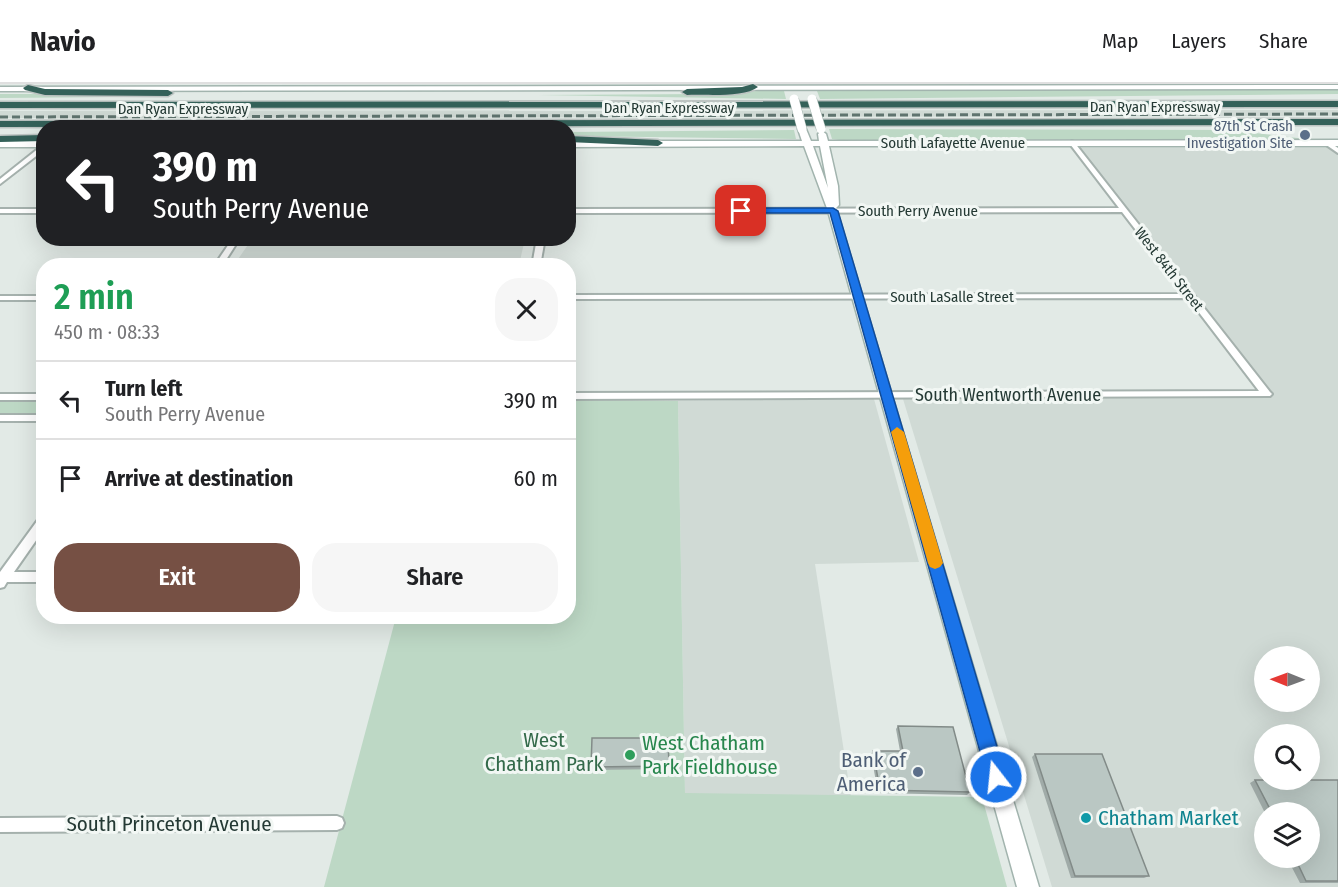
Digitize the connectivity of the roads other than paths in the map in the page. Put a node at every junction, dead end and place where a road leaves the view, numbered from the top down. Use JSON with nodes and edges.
{"nodes":[{"id":1,"x":113,"y":86,"type":"edge"},
{"id":2,"x":342,"y":86,"type":"edge"},
{"id":3,"x":570,"y":86,"type":"edge"},
{"id":4,"x":790,"y":86,"type":"edge"},
{"id":5,"x":807,"y":86,"type":"edge"},
{"id":6,"x":1027,"y":86,"type":"edge"},
{"id":7,"x":1256,"y":86,"type":"edge"},
{"id":8,"x":753,"y":87,"type":"junction"},
{"id":9,"x":1338,"y":87,"type":"edge"},
{"id":10,"x":28,"y":88,"type":"junction"},
{"id":11,"x":0,"y":89,"type":"edge"},
{"id":12,"x":326,"y":95,"type":"junction"},
{"id":13,"x":460,"y":95,"type":"junction"},
{"id":14,"x":1338,"y":96,"type":"edge"},
{"id":15,"x":658,"y":104,"type":"junction"},
{"id":16,"x":1140,"y":104,"type":"junction"},
{"id":17,"x":1338,"y":104,"type":"edge"},
{"id":18,"x":0,"y":105,"type":"edge"},
{"id":19,"x":60,"y":105,"type":"junction"},
{"id":20,"x":1206,"y":122,"type":"junction"},
{"id":21,"x":1338,"y":122,"type":"edge"},
{"id":22,"x":576,"y":123,"type":"edge"},
{"id":23,"x":585,"y":123,"type":"junction"},
{"id":24,"x":0,"y":124,"type":"edge"},
{"id":25,"x":36,"y":124,"type":"edge"},
{"id":26,"x":576,"y":124,"type":"edge"},
{"id":27,"x":0,"y":131,"type":"edge"},
{"id":28,"x":36,"y":132,"type":"edge"},
{"id":29,"x":1338,"y":132,"type":"edge"},
{"id":30,"x":36,"y":138,"type":"edge"},
{"id":31,"x":0,"y":139,"type":"edge"},
{"id":32,"x":576,"y":139,"type":"edge"},
{"id":33,"x":658,"y":143,"type":"junction"},
{"id":34,"x":1072,"y":143,"type":"junction"},
{"id":35,"x":1328,"y":143,"type":"junction"},
{"id":36,"x":1338,"y":143,"type":"edge"},
{"id":37,"x":0,"y":144,"type":"edge"},
{"id":38,"x":576,"y":144,"type":"edge"},
{"id":39,"x":806,"y":144,"type":"junction"},
{"id":40,"x":824,"y":144,"type":"junction"},
{"id":41,"x":36,"y":145,"type":"edge"},
{"id":42,"x":1338,"y":151,"type":"edge"},
{"id":43,"x":36,"y":152,"type":"edge"},
{"id":44,"x":0,"y":182,"type":"edge"},
{"id":45,"x":1124,"y":210,"type":"junction"},
{"id":46,"x":0,"y":211,"type":"edge"},
{"id":47,"x":36,"y":211,"type":"edge"},
{"id":48,"x":576,"y":211,"type":"edge"},
{"id":49,"x":833,"y":211,"type":"junction"},
{"id":50,"x":1191,"y":296,"type":"junction"},
{"id":51,"x":576,"y":297,"type":"edge"},
{"id":52,"x":858,"y":297,"type":"junction"},
{"id":53,"x":0,"y":298,"type":"edge"},
{"id":54,"x":36,"y":298,"type":"edge"},
{"id":55,"x":1267,"y":394,"type":"joint"},
{"id":56,"x":886,"y":395,"type":"junction"},
{"id":57,"x":576,"y":396,"type":"edge"},
{"id":58,"x":0,"y":397,"type":"edge"},
{"id":59,"x":36,"y":397,"type":"edge"},
{"id":60,"x":0,"y":418,"type":"edge"},
{"id":61,"x":36,"y":418,"type":"edge"},
{"id":62,"x":36,"y":531,"type":"edge"},
{"id":63,"x":36,"y":577,"type":"edge"},
{"id":64,"x":2,"y":579,"type":"edge"},
{"id":65,"x":338,"y":823,"type":"dead end"},
{"id":66,"x":0,"y":825,"type":"edge"},
{"id":67,"x":1028,"y":887,"type":"edge"}],
"edges":[{"from":1,"to":2,"type":"main road"},
{"from":1,"to":10,"type":"main road"},
{"from":2,"to":3,"type":"main road"},
{"from":3,"to":8,"type":"main road"},
{"from":4,"to":5,"type":"main road"},
{"from":4,"to":8,"type":"main road"},
{"from":4,"to":39,"type":"main road","bridge":true},
{"from":5,"to":6,"type":"main road"},
{"from":5,"to":40,"type":"main road","bridge":true},
{"from":6,"to":7,"type":"main road"},
{"from":7,"to":9,"type":"main road"},
{"from":8,"to":13,"type":"highway"},
{"from":10,"to":11,"type":"main road"},
{"from":10,"to":12,"type":"highway"},
{"from":12,"to":13,"type":"highway"},
{"from":12,"to":19,"type":"highway"},
{"from":13,"to":15,"type":"highway"},
{"from":14,"to":16,"type":"highway"},
{"from":15,"to":16,"type":"highway","name":"Dan Ryan Expressway"},
{"from":15,"to":19,"type":"highway","name":"Dan Ryan Expressway"},
{"from":16,"to":17,"type":"highway","name":"Dan Ryan Expressway"},
{"from":18,"to":19,"type":"highway","name":"Dan Ryan Expressway"},
{"from":20,"to":21,"type":"highway","name":"Dan Ryan Expressway"},
{"from":20,"to":23,"type":"highway","name":"Dan Ryan Expressway"},
{"from":20,"to":29,"type":"highway"},
{"from":22,"to":23,"type":"highway","name":"Dan Ryan Expressway"},
{"from":23,"to":26,"type":"highway"},
{"from":24,"to":25,"type":"highway","name":"Dan Ryan Expressway"},
{"from":27,"to":28,"type":"highway"},
{"from":30,"to":31,"type":"highway"},
{"from":32,"to":33,"type":"highway"},
{"from":33,"to":38,"type":"main road","name":"South Lafayette Avenue"},
{"from":33,"to":39,"type":"main road","name":"South Lafayette Avenue"},
{"from":34,"to":35,"type":"main road","name":"South Lafayette Avenue"},
{"from":34,"to":40,"type":"main road","name":"South Lafayette Avenue"},
{"from":34,"to":45,"type":"street","name":"West 84th Street"},
{"from":35,"to":36,"type":"main road","name":"South Lafayette Avenue"},
{"from":35,"to":42,"type":"street"},
{"from":37,"to":41,"type":"main road"},
{"from":39,"to":40,"type":"main road","name":"South Lafayette Avenue"},
{"from":39,"to":49,"type":"main road"},
{"from":40,"to":49,"type":"main road"},
{"from":43,"to":44,"type":"street"},
{"from":45,"to":49,"type":"street","name":"South Perry Avenue"},
{"from":45,"to":50,"type":"street","name":"West 84th Street"},
{"from":46,"to":47,"type":"street"},
{"from":48,"to":49,"type":"street","name":"South Perry Avenue"},
{"from":49,"to":52,"type":"main road"},
{"from":50,"to":52,"type":"street","name":"South LaSalle Street"},
{"from":50,"to":55,"type":"street","name":"West 84th Street"},
{"from":51,"to":52,"type":"street","name":"South LaSalle Street"},
{"from":52,"to":56,"type":"main road"},
{"from":53,"to":54,"type":"street"},
{"from":55,"to":56,"type":"street","name":"South Wentworth Avenue"},
{"from":56,"to":57,"type":"street","name":"South Wentworth Avenue"},
{"from":56,"to":67,"type":"main road"},
{"from":58,"to":59,"type":"street"},
{"from":60,"to":61,"type":"street"},
{"from":62,"to":64,"type":"street"},
{"from":63,"to":64,"type":"street"},
{"from":65,"to":66,"type":"street","name":"South Princeton Avenue"}]}
